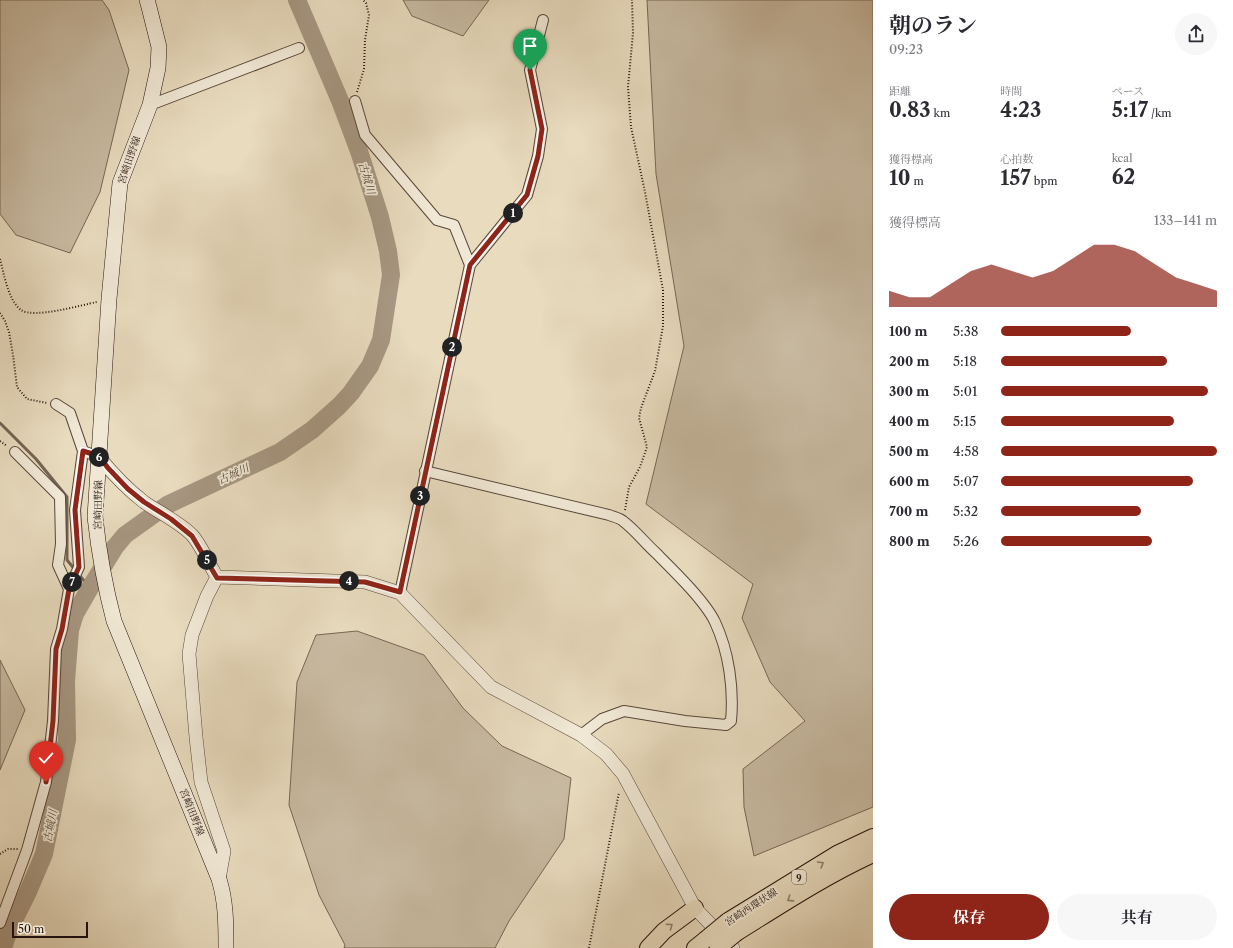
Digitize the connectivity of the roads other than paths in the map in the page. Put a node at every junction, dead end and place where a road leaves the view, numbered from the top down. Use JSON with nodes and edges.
{"nodes":[{"id":1,"x":146,"y":0,"type":"edge"},
{"id":2,"x":543,"y":20,"type":"dead end"},
{"id":3,"x":299,"y":48,"type":"dead end"},
{"id":4,"x":355,"y":101,"type":"road end"},
{"id":5,"x":150,"y":105,"type":"junction"},
{"id":6,"x":470,"y":265,"type":"junction"},
{"id":7,"x":56,"y":404,"type":"road end"},
{"id":8,"x":83,"y":451,"type":"junction"},
{"id":9,"x":15,"y":452,"type":"dead end"},
{"id":10,"x":99,"y":456,"type":"junction"},
{"id":11,"x":425,"y":471,"type":"junction"},
{"id":12,"x":217,"y":578,"type":"junction"},
{"id":13,"x":69,"y":589,"type":"junction"},
{"id":14,"x":400,"y":592,"type":"junction"},
{"id":15,"x":581,"y":735,"type":"junction"},
{"id":16,"x":873,"y":837,"type":"edge"},
{"id":17,"x":873,"y":854,"type":"edge"},
{"id":18,"x":219,"y":879,"type":"junction"},
{"id":19,"x":695,"y":908,"type":"junction"},
{"id":20,"x":0,"y":923,"type":"edge"},
{"id":21,"x":732,"y":934,"type":"edge"},
{"id":22,"x":706,"y":945,"type":"edge"},
{"id":23,"x":226,"y":948,"type":"edge"},
{"id":24,"x":648,"y":948,"type":"edge"}],
"edges":[{"from":1,"to":5,"type":"main road","name":"宮崎田野線"},
{"from":2,"to":6,"type":"street"},
{"from":3,"to":5,"type":"street"},
{"from":4,"to":6,"type":"street"},
{"from":5,"to":10,"type":"main road","name":"宮崎田野線"},
{"from":6,"to":11,"type":"street"},
{"from":7,"to":8,"type":"street"},
{"from":8,"to":10,"type":"street"},
{"from":8,"to":13,"type":"street"},
{"from":9,"to":13,"type":"street"},
{"from":10,"to":12,"type":"street"},
{"from":10,"to":18,"type":"main road","name":"宮崎田野線"},
{"from":11,"to":14,"type":"street"},
{"from":11,"to":15,"type":"street"},
{"from":12,"to":14,"type":"street"},
{"from":12,"to":18,"type":"street"},
{"from":13,"to":20,"type":"street"},
{"from":14,"to":15,"type":"street"},
{"from":15,"to":19,"type":"street"},
{"from":21,"to":16,"type":"main road","name":"宮崎西環状線","number":"9","one_way":true},
{"from":17,"to":21,"type":"main road","name":"宮崎西環状線","number":"9","one_way":true},
{"from":18,"to":23,"type":"main road","name":"宮崎田野線"},
{"from":19,"to":21,"type":"street"},
{"from":24,"to":19,"type":"main road","one_way":true},
{"from":21,"to":22,"type":"main road","name":"宮崎西環状線","number":"9","bridge":true}]}
